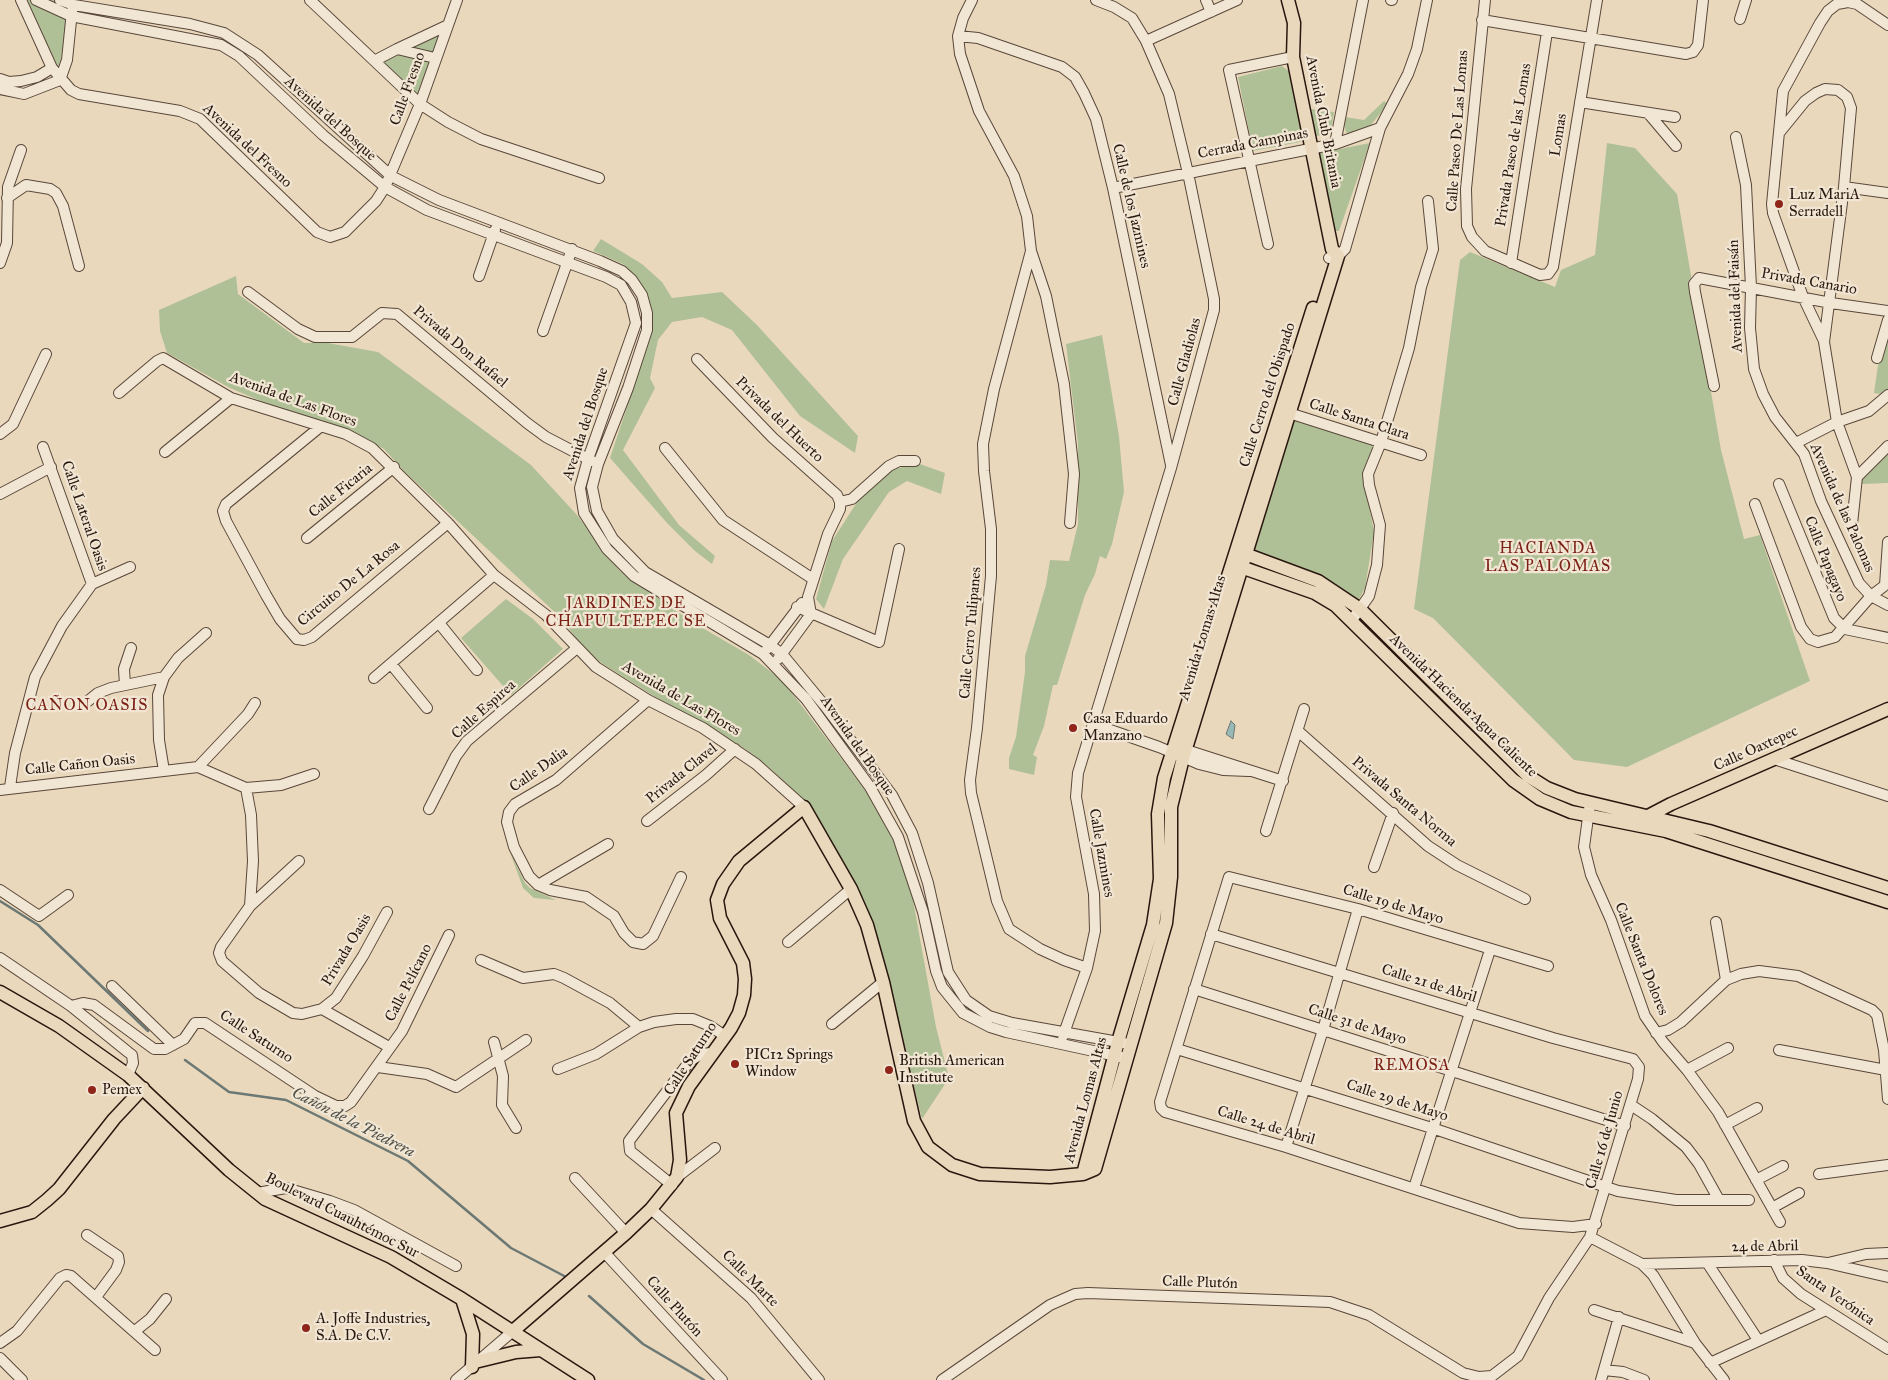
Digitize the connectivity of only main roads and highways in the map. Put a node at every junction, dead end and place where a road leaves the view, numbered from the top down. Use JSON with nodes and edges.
{"nodes":[{"id":1,"x":1288,"y":0,"type":"edge"},
{"id":2,"x":1333,"y":254,"type":"junction"},
{"id":3,"x":1241,"y":553,"type":"junction"},
{"id":4,"x":1237,"y":566,"type":"junction"},
{"id":5,"x":1888,"y":709,"type":"edge"},
{"id":6,"x":804,"y":807,"type":"joint"},
{"id":7,"x":1647,"y":820,"type":"junction"},
{"id":8,"x":1888,"y":888,"type":"edge"},
{"id":9,"x":1888,"y":902,"type":"edge"},
{"id":10,"x":0,"y":992,"type":"edge"},
{"id":11,"x":143,"y":1088,"type":"junction"},
{"id":12,"x":1083,"y":1174,"type":"joint"},
{"id":13,"x":0,"y":1221,"type":"edge"},
{"id":14,"x":462,"y":1299,"type":"junction"},
{"id":15,"x":513,"y":1331,"type":"junction"},
{"id":16,"x":541,"y":1350,"type":"junction"},
{"id":17,"x":588,"y":1380,"type":"edge"}],
"edges":[{"from":1,"to":2,"type":"main road","name":"Avenida Club Britania"},
{"from":2,"to":3,"type":"main road","name":"Calle Cerro del Obispado"},
{"from":2,"to":3,"type":"main road","name":"Calle Cerro del Obispado"},
{"from":3,"to":4,"type":"main road","name":"Avenida Lomas Altas"},
{"from":3,"to":7,"type":"main road","name":"Avenida Hacienda Agua Caliente"},
{"from":4,"to":7,"type":"main road","name":"Avenida Hacienda Agua Caliente"},
{"from":4,"to":12,"type":"main road","name":"Avenida Lomas Altas"},
{"from":5,"to":7,"type":"main road","name":"Calle Oaxtepec"},
{"from":6,"to":12,"type":"main road","name":"Avenida de Las Flores"},
{"from":6,"to":15,"type":"main road","name":"Calle Saturno"},
{"from":7,"to":8,"type":"main road","name":"Avenida Hacienda Agua Caliente"},
{"from":7,"to":9,"type":"main road","name":"Avenida Hacienda Agua Caliente"},
{"from":10,"to":11,"type":"main road","name":"Boulevard Cuauhtémoc Sur"},
{"from":11,"to":13,"type":"main road"},
{"from":11,"to":14,"type":"main road","name":"Boulevard Cuauhtémoc Sur"},
{"from":14,"to":15,"type":"main road","name":"Boulevard Cuauhtémoc Sur"},
{"from":14,"to":16,"type":"main road"},
{"from":15,"to":16,"type":"main road","name":"Boulevard Cuauhtémoc Sur"},
{"from":16,"to":17,"type":"main road","name":"Boulevard Cuauhtémoc Sur"}]}
